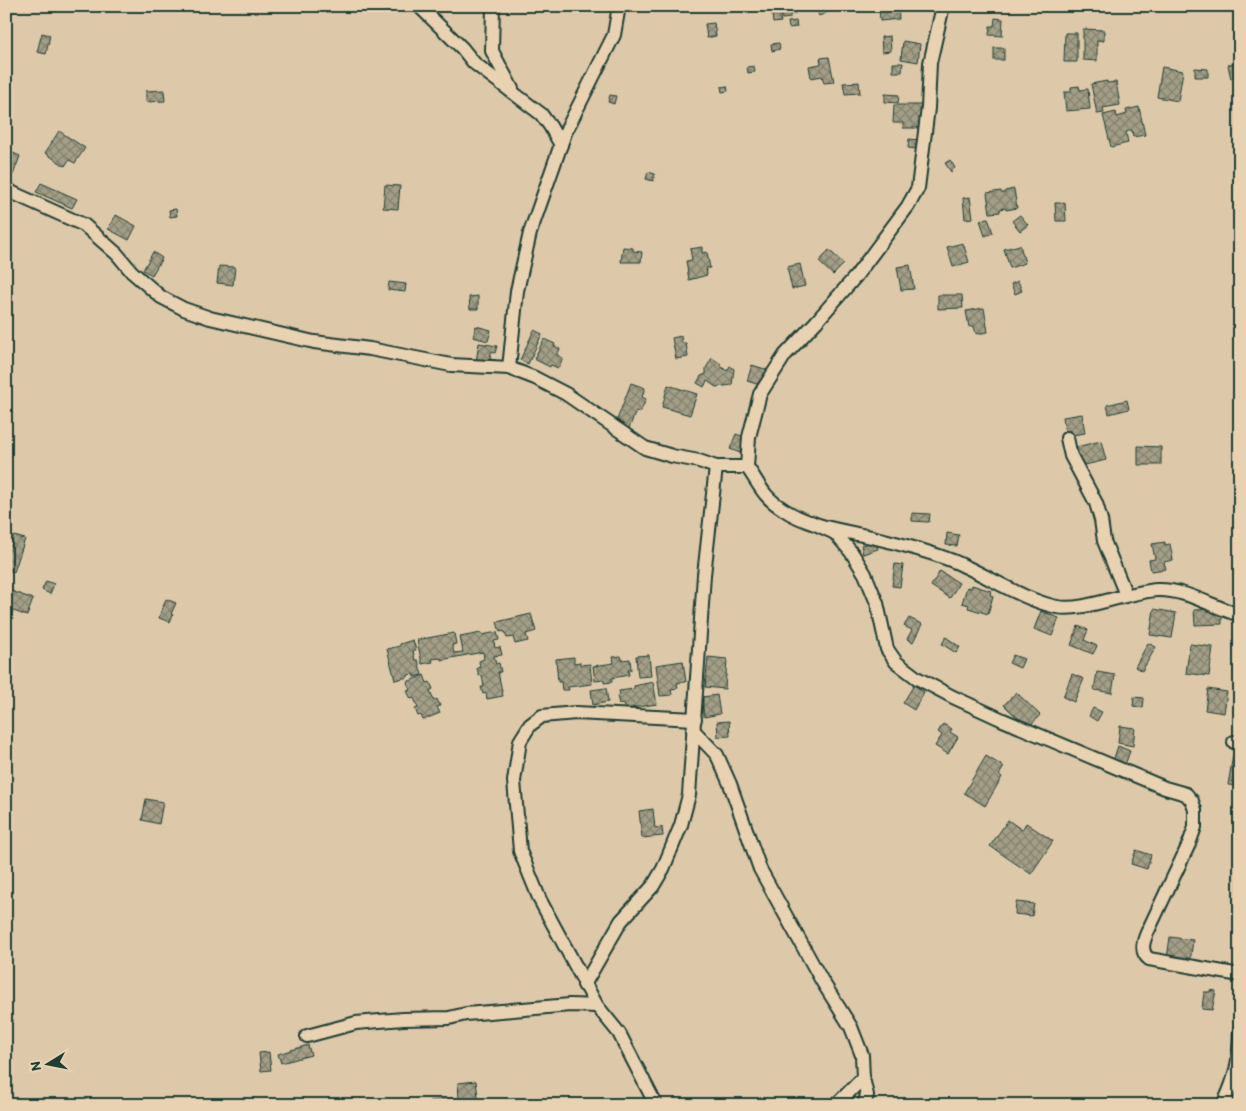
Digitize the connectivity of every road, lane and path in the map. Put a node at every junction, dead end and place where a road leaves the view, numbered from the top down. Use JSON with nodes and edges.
{"nodes":[{"id":1,"x":418,"y":6,"type":"edge"},
{"id":2,"x":493,"y":6,"type":"edge"},
{"id":3,"x":619,"y":6,"type":"edge"},
{"id":4,"x":943,"y":6,"type":"edge"},
{"id":5,"x":514,"y":94,"type":"junction"},
{"id":6,"x":560,"y":146,"type":"junction"},
{"id":7,"x":6,"y":188,"type":"edge"},
{"id":8,"x":509,"y":368,"type":"junction"},
{"id":9,"x":1067,"y":438,"type":"dead end"},
{"id":10,"x":716,"y":467,"type":"junction"},
{"id":11,"x":747,"y":467,"type":"junction"},
{"id":12,"x":811,"y":522,"type":"junction"},
{"id":13,"x":1126,"y":595,"type":"junction"},
{"id":14,"x":1240,"y":614,"type":"edge"},
{"id":15,"x":694,"y":724,"type":"junction"},
{"id":16,"x":1240,"y":975,"type":"edge"},
{"id":17,"x":584,"y":985,"type":"junction"},
{"id":18,"x":597,"y":1006,"type":"junction"},
{"id":19,"x":1240,"y":1030,"type":"edge"},
{"id":20,"x":307,"y":1036,"type":"dead end"},
{"id":21,"x":864,"y":1078,"type":"junction"},
{"id":22,"x":656,"y":1105,"type":"edge"},
{"id":23,"x":836,"y":1105,"type":"edge"},
{"id":24,"x":864,"y":1105,"type":"edge"},
{"id":25,"x":1223,"y":1105,"type":"edge"}],
"edges":[{"from":1,"to":5,"type":"street"},
{"from":2,"to":5,"type":"street"},
{"from":3,"to":6,"type":"street"},
{"from":4,"to":11,"type":"street"},
{"from":5,"to":6,"type":"street"},
{"from":6,"to":8,"type":"street"},
{"from":7,"to":8,"type":"street"},
{"from":8,"to":10,"type":"street"},
{"from":9,"to":13,"type":"street"},
{"from":10,"to":11,"type":"street"},
{"from":10,"to":15,"type":"street"},
{"from":11,"to":12,"type":"street"},
{"from":12,"to":13,"type":"street"},
{"from":12,"to":16,"type":"street"},
{"from":13,"to":14,"type":"street"},
{"from":15,"to":17,"type":"street"},
{"from":15,"to":17,"type":"street"},
{"from":15,"to":21,"type":"street"},
{"from":17,"to":18,"type":"street"},
{"from":18,"to":20,"type":"street"},
{"from":18,"to":22,"type":"street"},
{"from":19,"to":25,"type":"street"},
{"from":21,"to":23,"type":"street"},
{"from":21,"to":24,"type":"street"}]}
